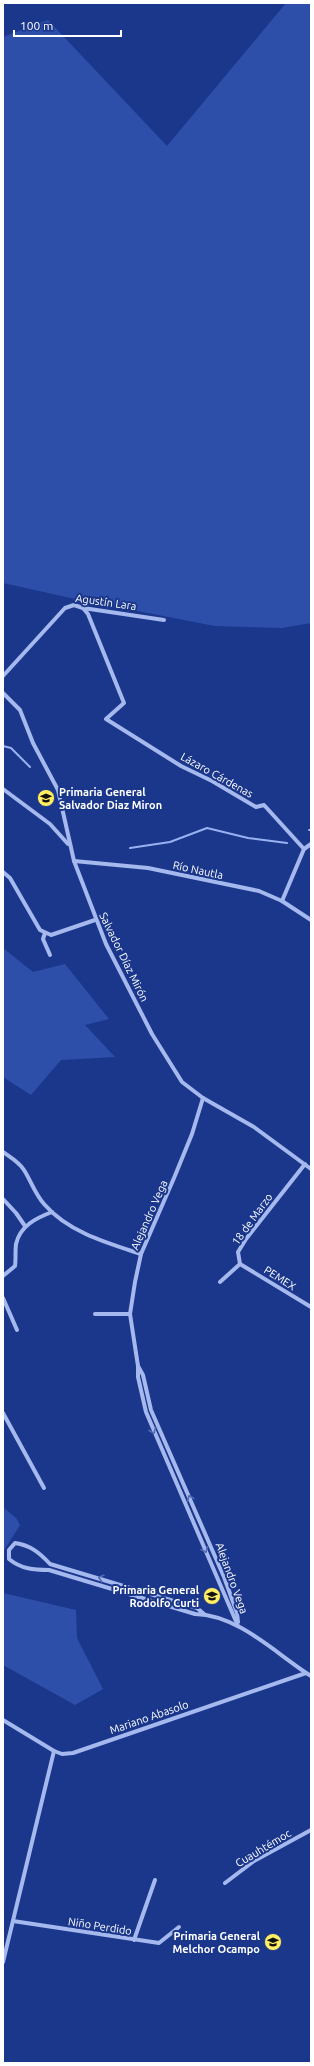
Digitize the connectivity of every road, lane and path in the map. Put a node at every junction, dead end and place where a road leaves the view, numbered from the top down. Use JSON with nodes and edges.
{"nodes":[{"id":1,"x":83,"y":608,"type":"junction"},
{"id":2,"x":164,"y":620,"type":"dead end"},
{"id":3,"x":3,"y":676,"type":"edge"},
{"id":4,"x":3,"y":693,"type":"edge"},
{"id":5,"x":3,"y":789,"type":"edge"},
{"id":6,"x":311,"y":844,"type":"edge"},
{"id":7,"x":69,"y":845,"type":"junction"},
{"id":8,"x":304,"y":849,"type":"junction"},
{"id":9,"x":74,"y":861,"type":"junction"},
{"id":10,"x":3,"y":872,"type":"edge"},
{"id":11,"x":282,"y":901,"type":"junction"},
{"id":12,"x":95,"y":920,"type":"junction"},
{"id":13,"x":311,"y":920,"type":"edge"},
{"id":14,"x":44,"y":933,"type":"junction"},
{"id":15,"x":50,"y":955,"type":"dead end"},
{"id":16,"x":203,"y":1098,"type":"junction"},
{"id":17,"x":3,"y":1152,"type":"edge"},
{"id":18,"x":305,"y":1164,"type":"junction"},
{"id":19,"x":311,"y":1169,"type":"edge"},
{"id":20,"x":3,"y":1199,"type":"edge"},
{"id":21,"x":52,"y":1212,"type":"junction"},
{"id":22,"x":25,"y":1226,"type":"junction"},
{"id":23,"x":140,"y":1254,"type":"junction"},
{"id":24,"x":240,"y":1264,"type":"junction"},
{"id":25,"x":3,"y":1276,"type":"edge"},
{"id":26,"x":220,"y":1282,"type":"dead end"},
{"id":27,"x":3,"y":1298,"type":"edge"},
{"id":28,"x":311,"y":1307,"type":"edge"},
{"id":29,"x":95,"y":1314,"type":"dead end"},
{"id":30,"x":130,"y":1314,"type":"junction"},
{"id":31,"x":17,"y":1330,"type":"dead end"},
{"id":32,"x":138,"y":1366,"type":"junction"},
{"id":33,"x":151,"y":1410,"type":"junction"},
{"id":34,"x":146,"y":1412,"type":"junction"},
{"id":35,"x":3,"y":1413,"type":"edge"},
{"id":36,"x":176,"y":1465,"type":"junction"},
{"id":37,"x":170,"y":1468,"type":"junction"},
{"id":38,"x":44,"y":1488,"type":"dead end"},
{"id":39,"x":202,"y":1524,"type":"junction"},
{"id":40,"x":195,"y":1526,"type":"junction"},
{"id":41,"x":50,"y":1564,"type":"junction"},
{"id":42,"x":49,"y":1570,"type":"junction"},
{"id":43,"x":204,"y":1614,"type":"junction"},
{"id":44,"x":238,"y":1626,"type":"junction"},
{"id":45,"x":306,"y":1673,"type":"junction"},
{"id":46,"x":311,"y":1676,"type":"edge"},
{"id":47,"x":3,"y":1720,"type":"edge"},
{"id":48,"x":54,"y":1751,"type":"junction"},
{"id":49,"x":311,"y":1830,"type":"edge"},
{"id":50,"x":155,"y":1880,"type":"dead end"},
{"id":51,"x":225,"y":1883,"type":"dead end"},
{"id":52,"x":13,"y":1921,"type":"junction"},
{"id":53,"x":179,"y":1927,"type":"dead end"},
{"id":54,"x":134,"y":1940,"type":"junction"},
{"id":55,"x":3,"y":1962,"type":"edge"}],
"edges":[{"from":1,"to":2,"type":"street","name":"Agustín Lara"},
{"from":1,"to":3,"type":"street","name":"Agustín Lara"},
{"from":1,"to":8,"type":"street","name":"Lázaro Cárdenas"},
{"from":4,"to":7,"type":"street","name":"Salvador Díaz Mirón"},
{"from":5,"to":7,"type":"street"},
{"from":6,"to":8,"type":"street"},
{"from":7,"to":9,"type":"street","name":"Salvador Díaz Mirón"},
{"from":8,"to":11,"type":"street"},
{"from":9,"to":11,"type":"street","name":"Río Nautla"},
{"from":9,"to":12,"type":"street","name":"Salvador Díaz Mirón"},
{"from":10,"to":14,"type":"street"},
{"from":11,"to":13,"type":"street","name":"Río Nautla"},
{"from":12,"to":14,"type":"street"},
{"from":12,"to":16,"type":"street","name":"Salvador Díaz Mirón"},
{"from":14,"to":15,"type":"street"},
{"from":16,"to":18,"type":"street","name":"Salvador Díaz Mirón"},
{"from":16,"to":23,"type":"street","name":"Alejandro Vega"},
{"from":17,"to":21,"type":"street"},
{"from":18,"to":19,"type":"street","name":"Salvador Díaz Mirón"},
{"from":18,"to":24,"type":"street","name":"18 de Marzo"},
{"from":20,"to":22,"type":"street"},
{"from":21,"to":22,"type":"street"},
{"from":21,"to":23,"type":"street"},
{"from":22,"to":25,"type":"street"},
{"from":23,"to":30,"type":"street","name":"Alejandro Vega"},
{"from":24,"to":26,"type":"street","name":"18 de Marzo"},
{"from":24,"to":28,"type":"street","name":"PEMEX"},
{"from":27,"to":31,"type":"street"},
{"from":29,"to":30,"type":"street"},
{"from":30,"to":32,"type":"street","name":"Alejandro Vega"},
{"from":32,"to":33,"type":"street","name":"Alejandro Vega"},
{"from":32,"to":34,"type":"street","name":"Alejandro Vega"},
{"from":33,"to":34,"type":"street"},
{"from":33,"to":36,"type":"street","name":"Alejandro Vega"},
{"from":34,"to":37,"type":"street","name":"Alejandro Vega","one_way":true},
{"from":35,"to":38,"type":"street"},
{"from":36,"to":37,"type":"street"},
{"from":39,"to":36,"type":"street","name":"Alejandro Vega","one_way":true},
{"from":37,"to":40,"type":"street","name":"Alejandro Vega"},
{"from":39,"to":40,"type":"street"},
{"from":39,"to":44,"type":"street","name":"Alejandro Vega"},
{"from":40,"to":44,"type":"street","name":"Alejandro Vega","one_way":true},
{"from":41,"to":42,"type":"street"},
{"from":41,"to":42,"type":"street"},
{"from":43,"to":41,"type":"street","one_way":true},
{"from":42,"to":43,"type":"street"},
{"from":43,"to":44,"type":"street"},
{"from":44,"to":45,"type":"street"},
{"from":45,"to":46,"type":"street"},
{"from":45,"to":48,"type":"street","name":"Mariano Abasolo"},
{"from":47,"to":48,"type":"street","name":"Mariano Abasolo"},
{"from":48,"to":52,"type":"street"},
{"from":49,"to":51,"type":"street","name":"Cuauhtémoc"},
{"from":50,"to":54,"type":"street"},
{"from":52,"to":54,"type":"street","name":"Niño Perdido"},
{"from":52,"to":55,"type":"street"},
{"from":53,"to":54,"type":"street","name":"Niño Perdido"}]}
